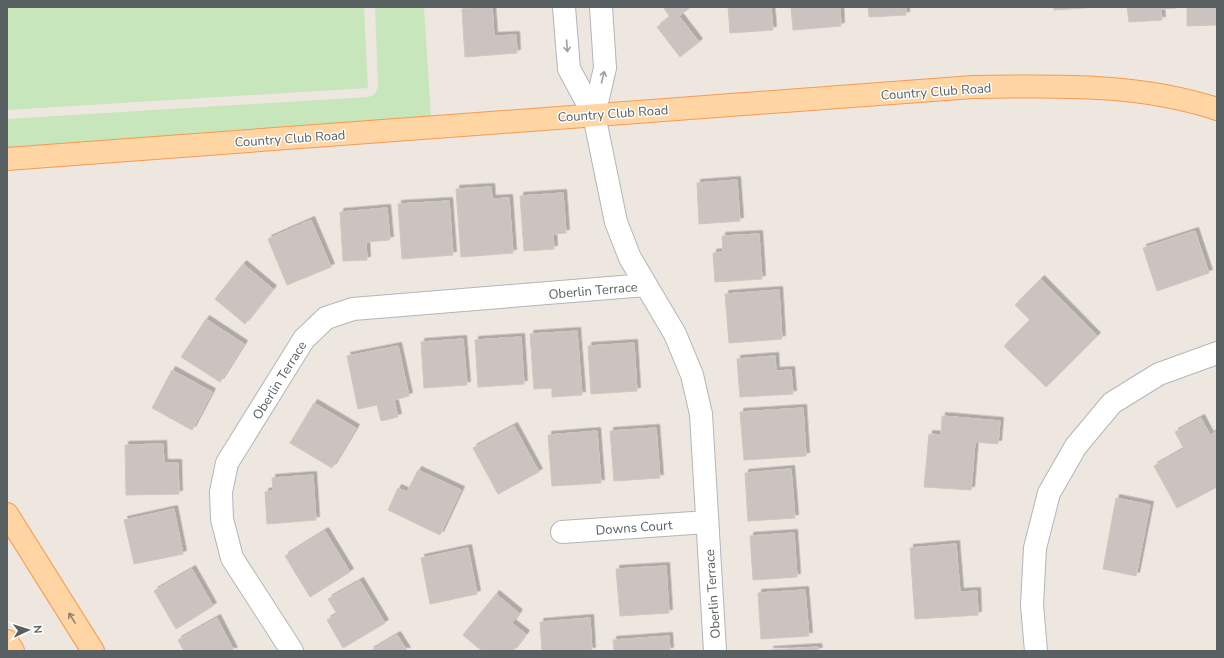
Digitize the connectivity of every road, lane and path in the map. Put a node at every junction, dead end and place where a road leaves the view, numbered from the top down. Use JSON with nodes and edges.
{"nodes":[{"id":1,"x":564,"y":7,"type":"edge"},
{"id":2,"x":601,"y":7,"type":"edge"},
{"id":3,"x":1217,"y":109,"type":"edge"},
{"id":4,"x":594,"y":115,"type":"junction"},
{"id":5,"x":7,"y":159,"type":"edge"},
{"id":6,"x":646,"y":285,"type":"junction"},
{"id":7,"x":1217,"y":353,"type":"edge"},
{"id":8,"x":7,"y":514,"type":"edge"},
{"id":9,"x":707,"y":522,"type":"junction"},
{"id":10,"x":562,"y":532,"type":"dead end"},
{"id":11,"x":7,"y":641,"type":"edge"},
{"id":12,"x":13,"y":651,"type":"edge"},
{"id":13,"x":93,"y":651,"type":"edge"},
{"id":14,"x":292,"y":651,"type":"edge"},
{"id":15,"x":715,"y":651,"type":"edge"},
{"id":16,"x":1036,"y":651,"type":"edge"}],
"edges":[{"from":1,"to":4,"type":"street","one_way":true},
{"from":4,"to":2,"type":"street","one_way":true},
{"from":3,"to":4,"type":"main road","name":"Country Club Road"},
{"from":4,"to":5,"type":"main road","name":"Country Club Road"},
{"from":4,"to":6,"type":"street","name":"Oberlin Terrace"},
{"from":6,"to":9,"type":"street","name":"Oberlin Terrace"},
{"from":6,"to":14,"type":"street","name":"Oberlin Terrace"},
{"from":7,"to":16,"type":"street"},
{"from":13,"to":8,"type":"main road","one_way":true},
{"from":9,"to":10,"type":"street","name":"Downs Court"},
{"from":9,"to":15,"type":"street","name":"Oberlin Terrace"},
{"from":11,"to":12,"type":"main road"}]}
